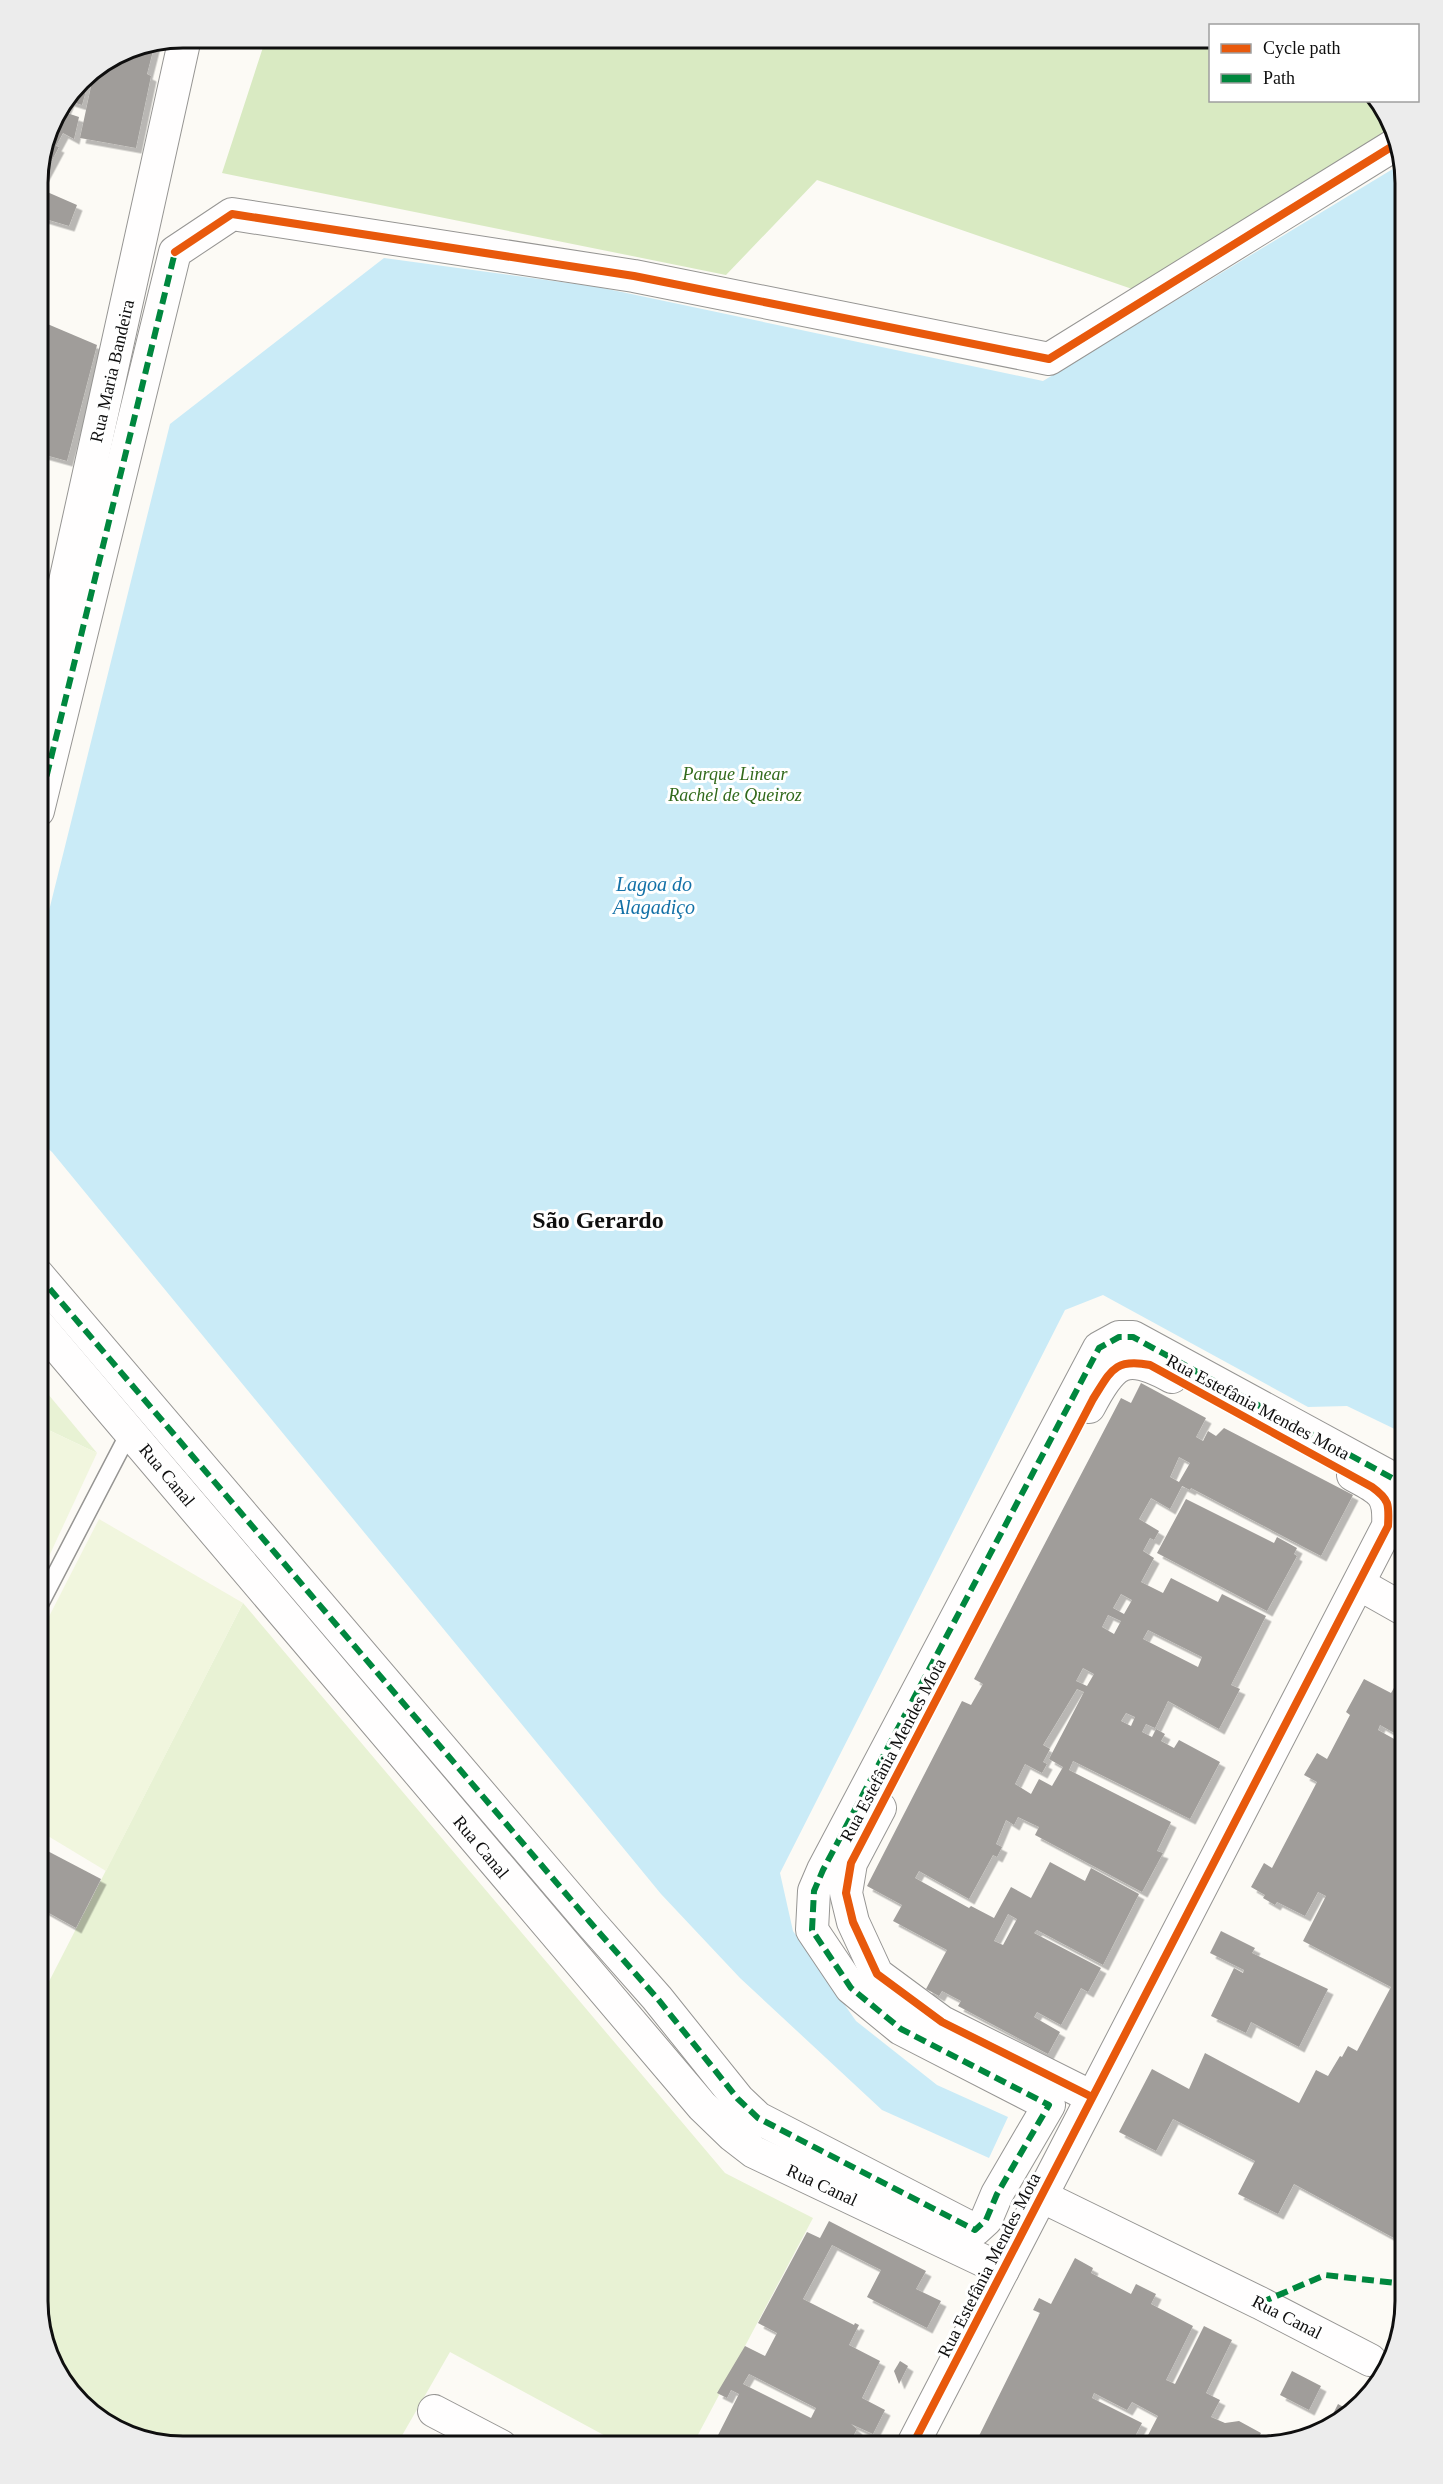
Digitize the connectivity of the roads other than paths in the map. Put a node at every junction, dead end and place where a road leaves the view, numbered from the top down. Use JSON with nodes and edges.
{"nodes":[{"id":1,"x":183,"y":48,"type":"edge"},
{"id":2,"x":1390,"y":148,"type":"edge"},
{"id":3,"x":48,"y":659,"type":"edge"},
{"id":4,"x":48,"y":771,"type":"edge"},
{"id":5,"x":48,"y":1287,"type":"edge"},
{"id":6,"x":48,"y":1336,"type":"edge"},
{"id":7,"x":130,"y":1431,"type":"junction"},
{"id":8,"x":1395,"y":1479,"type":"edge"},
{"id":9,"x":1359,"y":1584,"type":"junction"},
{"id":10,"x":48,"y":1589,"type":"edge"},
{"id":11,"x":1395,"y":1604,"type":"edge"},
{"id":12,"x":1092,"y":2097,"type":"junction"},
{"id":13,"x":1041,"y":2196,"type":"junction"},
{"id":14,"x":1003,"y":2271,"type":"junction"},
{"id":15,"x":1370,"y":2360,"type":"dead end"},
{"id":16,"x":434,"y":2411,"type":"dead end"},
{"id":17,"x":482,"y":2436,"type":"edge"},
{"id":18,"x":917,"y":2436,"type":"edge"}],
"edges":[{"from":1,"to":3,"type":"street","name":"Rua Maria Bandeira"},
{"from":2,"to":4,"type":"street"},
{"from":5,"to":8,"type":"street"},
{"from":6,"to":7,"type":"street","name":"Rua Canal"},
{"from":7,"to":10,"type":"lane"},
{"from":7,"to":14,"type":"street","name":"Rua Canal"},
{"from":9,"to":11,"type":"street"},
{"from":9,"to":12,"type":"street","name":"Rua Estefânia Mendes Mota"},
{"from":9,"to":12,"type":"street","name":"Rua Estefânia Mendes Mota"},
{"from":12,"to":13,"type":"street","name":"Rua Estefânia Mendes Mota"},
{"from":13,"to":14,"type":"street","name":"Rua Estefânia Mendes Mota"},
{"from":13,"to":15,"type":"street","name":"Rua Canal"},
{"from":14,"to":18,"type":"street","name":"Rua Estefânia Mendes Mota"},
{"from":16,"to":17,"type":"street"}]}
